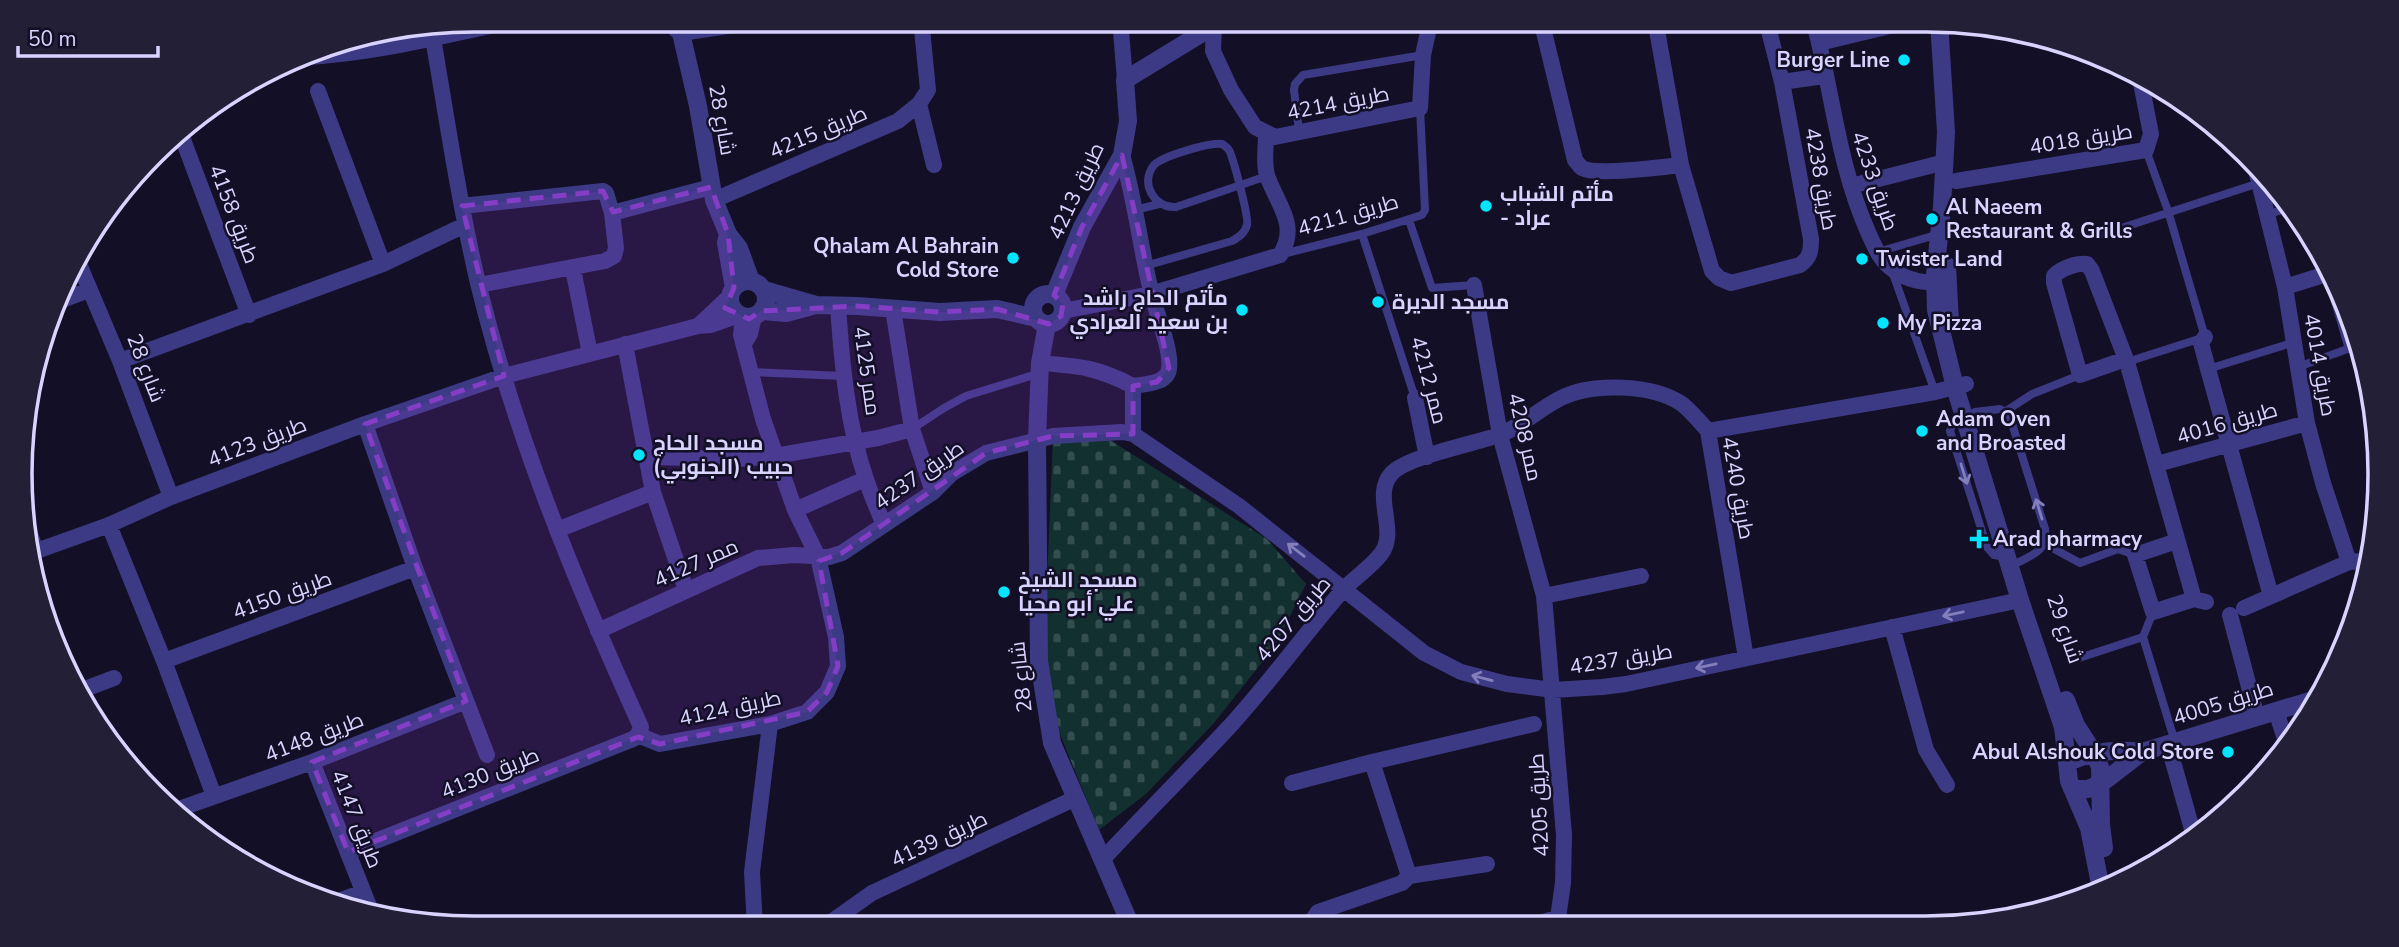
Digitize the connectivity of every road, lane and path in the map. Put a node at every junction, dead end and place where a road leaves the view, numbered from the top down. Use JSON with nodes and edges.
{"nodes":[{"id":1,"x":460,"y":32,"type":"edge"},
{"id":2,"x":675,"y":32,"type":"edge"},
{"id":3,"x":922,"y":32,"type":"edge"},
{"id":4,"x":1121,"y":32,"type":"edge"},
{"id":5,"x":1203,"y":32,"type":"edge"},
{"id":6,"x":1217,"y":32,"type":"edge"},
{"id":7,"x":1428,"y":32,"type":"edge"},
{"id":8,"x":1545,"y":32,"type":"edge"},
{"id":9,"x":1657,"y":32,"type":"edge"},
{"id":10,"x":1769,"y":32,"type":"edge"},
{"id":11,"x":1816,"y":32,"type":"edge"},
{"id":12,"x":1865,"y":32,"type":"edge"},
{"id":13,"x":1940,"y":32,"type":"edge"},
{"id":14,"x":1949,"y":32,"type":"edge"},
{"id":15,"x":433,"y":38,"type":"junction"},
{"id":16,"x":1819,"y":43,"type":"junction"},
{"id":17,"x":334,"y":54,"type":"edge"},
{"id":18,"x":1423,"y":55,"type":"junction"},
{"id":19,"x":1824,"y":76,"type":"junction"},
{"id":20,"x":1125,"y":80,"type":"junction"},
{"id":21,"x":1782,"y":82,"type":"junction"},
{"id":22,"x":2142,"y":89,"type":"edge"},
{"id":23,"x":318,"y":91,"type":"dead end"},
{"id":24,"x":919,"y":104,"type":"junction"},
{"id":25,"x":1420,"y":108,"type":"junction"},
{"id":26,"x":1299,"y":131,"type":"junction"},
{"id":27,"x":1266,"y":135,"type":"junction"},
{"id":28,"x":183,"y":140,"type":"edge"},
{"id":29,"x":2146,"y":150,"type":"junction"},
{"id":30,"x":1122,"y":155,"type":"junction"},
{"id":31,"x":1945,"y":162,"type":"junction"},
{"id":32,"x":934,"y":165,"type":"dead end"},
{"id":33,"x":1681,"y":165,"type":"junction"},
{"id":34,"x":1267,"y":176,"type":"junction"},
{"id":35,"x":2255,"y":179,"type":"edge"},
{"id":36,"x":1956,"y":181,"type":"junction"},
{"id":37,"x":2259,"y":184,"type":"edge"},
{"id":38,"x":1238,"y":185,"type":"junction"},
{"id":39,"x":1851,"y":186,"type":"junction"},
{"id":40,"x":712,"y":194,"type":"junction"},
{"id":41,"x":1158,"y":204,"type":"junction"},
{"id":42,"x":462,"y":206,"type":"junction"},
{"id":43,"x":1135,"y":210,"type":"junction"},
{"id":44,"x":2280,"y":210,"type":"edge"},
{"id":45,"x":2168,"y":211,"type":"junction"},
{"id":46,"x":612,"y":213,"type":"junction"},
{"id":47,"x":2267,"y":215,"type":"junction"},
{"id":48,"x":1409,"y":220,"type":"junction"},
{"id":49,"x":465,"y":225,"type":"junction"},
{"id":50,"x":728,"y":233,"type":"junction"},
{"id":51,"x":1362,"y":234,"type":"junction"},
{"id":52,"x":1939,"y":234,"type":"junction"},
{"id":53,"x":2097,"y":236,"type":"dead end"},
{"id":54,"x":1878,"y":252,"type":"junction"},
{"id":55,"x":1280,"y":255,"type":"junction"},
{"id":56,"x":383,"y":264,"type":"junction"},
{"id":57,"x":1145,"y":266,"type":"junction"},
{"id":58,"x":1891,"y":268,"type":"junction"},
{"id":59,"x":573,"y":269,"type":"junction"},
{"id":60,"x":81,"y":270,"type":"edge"},
{"id":61,"x":2321,"y":276,"type":"edge"},
{"id":62,"x":1940,"y":283,"type":"junction"},
{"id":63,"x":479,"y":285,"type":"junction"},
{"id":64,"x":757,"y":285,"type":"junction"},
{"id":65,"x":1474,"y":285,"type":"joint"},
{"id":66,"x":2285,"y":287,"type":"junction"},
{"id":67,"x":89,"y":290,"type":"junction"},
{"id":68,"x":732,"y":292,"type":"junction"},
{"id":69,"x":1151,"y":294,"type":"junction"},
{"id":70,"x":68,"y":298,"type":"edge"},
{"id":71,"x":1051,"y":301,"type":"junction"},
{"id":72,"x":816,"y":305,"type":"junction"},
{"id":73,"x":838,"y":306,"type":"junction"},
{"id":74,"x":893,"y":309,"type":"junction"},
{"id":75,"x":997,"y":309,"type":"junction"},
{"id":76,"x":249,"y":314,"type":"junction"},
{"id":77,"x":749,"y":315,"type":"junction"},
{"id":78,"x":1042,"y":321,"type":"junction"},
{"id":79,"x":698,"y":326,"type":"junction"},
{"id":80,"x":2205,"y":337,"type":"junction"},
{"id":81,"x":2295,"y":342,"type":"junction"},
{"id":82,"x":625,"y":344,"type":"junction"},
{"id":83,"x":2349,"y":349,"type":"edge"},
{"id":84,"x":590,"y":354,"type":"junction"},
{"id":85,"x":120,"y":361,"type":"junction"},
{"id":86,"x":2127,"y":362,"type":"junction"},
{"id":87,"x":2298,"y":367,"type":"junction"},
{"id":88,"x":1040,"y":368,"type":"junction"},
{"id":89,"x":2208,"y":369,"type":"junction"},
{"id":90,"x":750,"y":372,"type":"junction"},
{"id":91,"x":2080,"y":375,"type":"junction"},
{"id":92,"x":504,"y":376,"type":"junction"},
{"id":93,"x":843,"y":376,"type":"junction"},
{"id":94,"x":1133,"y":386,"type":"junction"},
{"id":95,"x":1961,"y":386,"type":"junction"},
{"id":96,"x":1935,"y":392,"type":"junction"},
{"id":97,"x":1415,"y":398,"type":"joint"},
{"id":98,"x":2006,"y":411,"type":"junction"},
{"id":99,"x":1969,"y":414,"type":"junction"},
{"id":100,"x":2307,"y":423,"type":"junction"},
{"id":101,"x":365,"y":424,"type":"junction"},
{"id":102,"x":912,"y":429,"type":"junction"},
{"id":103,"x":1708,"y":431,"type":"junction"},
{"id":104,"x":1133,"y":435,"type":"junction"},
{"id":105,"x":1500,"y":435,"type":"junction"},
{"id":106,"x":1037,"y":439,"type":"junction"},
{"id":107,"x":856,"y":441,"type":"junction"},
{"id":108,"x":2229,"y":444,"type":"junction"},
{"id":109,"x":775,"y":456,"type":"junction"},
{"id":110,"x":647,"y":457,"type":"junction"},
{"id":111,"x":1427,"y":457,"type":"junction"},
{"id":112,"x":2157,"y":464,"type":"junction"},
{"id":113,"x":865,"y":479,"type":"junction"},
{"id":114,"x":653,"y":492,"type":"junction"},
{"id":115,"x":933,"y":492,"type":"junction"},
{"id":116,"x":171,"y":497,"type":"junction"},
{"id":117,"x":795,"y":510,"type":"junction"},
{"id":118,"x":109,"y":525,"type":"junction"},
{"id":119,"x":884,"y":525,"type":"junction"},
{"id":120,"x":557,"y":530,"type":"junction"},
{"id":121,"x":2177,"y":541,"type":"junction"},
{"id":122,"x":2045,"y":544,"type":"junction"},
{"id":123,"x":38,"y":551,"type":"edge"},
{"id":124,"x":2135,"y":555,"type":"junction"},
{"id":125,"x":818,"y":557,"type":"junction"},
{"id":126,"x":2013,"y":559,"type":"junction"},
{"id":127,"x":2356,"y":561,"type":"edge"},
{"id":128,"x":415,"y":568,"type":"junction"},
{"id":129,"x":1642,"y":576,"type":"dead end"},
{"id":130,"x":1345,"y":588,"type":"junction"},
{"id":131,"x":686,"y":590,"type":"junction"},
{"id":132,"x":1544,"y":596,"type":"junction"},
{"id":133,"x":2271,"y":596,"type":"junction"},
{"id":134,"x":2025,"y":598,"type":"junction"},
{"id":135,"x":2153,"y":612,"type":"junction"},
{"id":136,"x":1892,"y":627,"type":"junction"},
{"id":137,"x":598,"y":631,"type":"junction"},
{"id":138,"x":2143,"y":637,"type":"junction"},
{"id":139,"x":1746,"y":658,"type":"junction"},
{"id":140,"x":2076,"y":659,"type":"dead end"},
{"id":141,"x":164,"y":661,"type":"junction"},
{"id":142,"x":114,"y":678,"type":"dead end"},
{"id":143,"x":88,"y":688,"type":"edge"},
{"id":144,"x":1553,"y":690,"type":"junction"},
{"id":145,"x":466,"y":701,"type":"junction"},
{"id":146,"x":2303,"y":703,"type":"edge"},
{"id":147,"x":2276,"y":711,"type":"junction"},
{"id":148,"x":2257,"y":717,"type":"junction"},
{"id":149,"x":771,"y":724,"type":"junction"},
{"id":150,"x":1534,"y":724,"type":"dead end"},
{"id":151,"x":640,"y":731,"type":"junction"},
{"id":152,"x":2283,"y":733,"type":"edge"},
{"id":153,"x":2172,"y":743,"type":"junction"},
{"id":154,"x":2142,"y":751,"type":"junction"},
{"id":155,"x":2094,"y":753,"type":"junction"},
{"id":156,"x":487,"y":755,"type":"dead end"},
{"id":157,"x":312,"y":762,"type":"junction"},
{"id":158,"x":1372,"y":762,"type":"junction"},
{"id":159,"x":2067,"y":762,"type":"junction"},
{"id":160,"x":1292,"y":783,"type":"dead end"},
{"id":161,"x":2102,"y":783,"type":"junction"},
{"id":162,"x":1947,"y":785,"type":"dead end"},
{"id":163,"x":2072,"y":789,"type":"junction"},
{"id":164,"x":214,"y":796,"type":"junction"},
{"id":165,"x":1076,"y":798,"type":"junction"},
{"id":166,"x":184,"y":807,"type":"edge"},
{"id":167,"x":2192,"y":826,"type":"edge"},
{"id":168,"x":348,"y":852,"type":"junction"},
{"id":169,"x":1103,"y":859,"type":"junction"},
{"id":170,"x":1487,"y":864,"type":"dead end"},
{"id":171,"x":2109,"y":875,"type":"edge"},
{"id":172,"x":1409,"y":876,"type":"junction"},
{"id":173,"x":2099,"y":880,"type":"edge"},
{"id":174,"x":363,"y":892,"type":"junction"},
{"id":175,"x":349,"y":897,"type":"edge"},
{"id":176,"x":367,"y":902,"type":"edge"},
{"id":177,"x":754,"y":916,"type":"edge"},
{"id":178,"x":840,"y":916,"type":"edge"},
{"id":179,"x":1127,"y":916,"type":"edge"},
{"id":180,"x":1315,"y":916,"type":"edge"},
{"id":181,"x":1558,"y":916,"type":"edge"}],
"edges":[{"from":1,"to":15,"type":"street"},
{"from":2,"to":40,"type":"street","name":"شارع 28"},
{"from":3,"to":24,"type":"street","name":"طريق 4215"},
{"from":4,"to":20,"type":"street","name":"طريق 4213"},
{"from":5,"to":20,"type":"street"},
{"from":6,"to":27,"type":"street","name":"طريق 4214"},
{"from":7,"to":18,"type":"street"},
{"from":8,"to":33,"type":"street"},
{"from":9,"to":33,"type":"street","name":"طريق 4238"},
{"from":10,"to":21,"type":"street","name":"طريق 4238"},
{"from":11,"to":16,"type":"street","name":"طريق 4233"},
{"from":12,"to":16,"type":"street"},
{"from":13,"to":31,"type":"street","name":"شارع 29"},
{"from":14,"to":36,"type":"street","name":"شارع 29"},
{"from":15,"to":17,"type":"street"},
{"from":15,"to":42,"type":"street"},
{"from":16,"to":19,"type":"street","name":"طريق 4233"},
{"from":18,"to":25,"type":"street"},
{"from":18,"to":26,"type":"lane"},
{"from":19,"to":21,"type":"street"},
{"from":19,"to":39,"type":"street","name":"طريق 4233"},
{"from":20,"to":30,"type":"street","name":"طريق 4213"},
{"from":21,"to":33,"type":"street","name":"طريق 4238"},
{"from":22,"to":29,"type":"street","name":"طريق 4018"},
{"from":23,"to":56,"type":"street"},
{"from":24,"to":32,"type":"street"},
{"from":24,"to":40,"type":"street","name":"طريق 4215"},
{"from":25,"to":26,"type":"street","name":"طريق 4214"},
{"from":25,"to":48,"type":"lane","name":"طريق 4211"},
{"from":26,"to":27,"type":"street","name":"طريق 4214"},
{"from":27,"to":34,"type":"street","name":"طريق 4211"},
{"from":28,"to":76,"type":"street","name":"طريق 4158"},
{"from":29,"to":36,"type":"street","name":"طريق 4018"},
{"from":29,"to":45,"type":"lane"},
{"from":30,"to":43,"type":"street"},
{"from":30,"to":71,"type":"street","name":"طريق 4213"},
{"from":31,"to":39,"type":"street"},
{"from":31,"to":52,"type":"street","name":"شارع 29"},
{"from":34,"to":38,"type":"lane"},
{"from":34,"to":55,"type":"street","name":"طريق 4211"},
{"from":35,"to":45,"type":"lane"},
{"from":36,"to":62,"type":"street","name":"شارع 29"},
{"from":37,"to":47,"type":"street","name":"طريق 4014"},
{"from":38,"to":41,"type":"lane"},
{"from":38,"to":41,"type":"lane"},
{"from":38,"to":57,"type":"lane"},
{"from":39,"to":54,"type":"street","name":"طريق 4233"},
{"from":40,"to":46,"type":"street","name":"طريق 4215"},
{"from":40,"to":50,"type":"street","name":"شارع 28"},
{"from":41,"to":43,"type":"lane"},
{"from":42,"to":46,"type":"street"},
{"from":42,"to":49,"type":"street"},
{"from":43,"to":57,"type":"street"},
{"from":44,"to":47,"type":"lane"},
{"from":45,"to":53,"type":"lane"},
{"from":45,"to":80,"type":"lane"},
{"from":46,"to":59,"type":"street"},
{"from":47,"to":66,"type":"street","name":"طريق 4014"},
{"from":48,"to":51,"type":"lane","name":"طريق 4211"},
{"from":48,"to":65,"type":"lane"},
{"from":49,"to":56,"type":"street"},
{"from":49,"to":63,"type":"street"},
{"from":50,"to":64,"type":"street","name":"شارع 28"},
{"from":50,"to":68,"type":"street","name":"شارع 28"},
{"from":51,"to":55,"type":"lane","name":"طريق 4211"},
{"from":51,"to":97,"type":"lane","name":"ممر 4212"},
{"from":52,"to":54,"type":"lane"},
{"from":52,"to":62,"type":"street","name":"شارع 29"},
{"from":54,"to":58,"type":"street","name":"طريق 4233"},
{"from":55,"to":69,"type":"street","name":"طريق 4211"},
{"from":56,"to":76,"type":"street"},
{"from":57,"to":69,"type":"street"},
{"from":58,"to":62,"type":"street","name":"طريق 4233"},
{"from":58,"to":96,"type":"lane"},
{"from":59,"to":63,"type":"street"},
{"from":59,"to":84,"type":"street"},
{"from":60,"to":67,"type":"street","name":"شارع 28"},
{"from":61,"to":66,"type":"street"},
{"from":62,"to":95,"type":"street","name":"شارع 29"},
{"from":63,"to":92,"type":"street"},
{"from":64,"to":68,"type":"street"},
{"from":64,"to":72,"type":"street"},
{"from":64,"to":77,"type":"street"},
{"from":65,"to":105,"type":"street","name":"ممر 4208"},
{"from":66,"to":81,"type":"street","name":"طريق 4014"},
{"from":67,"to":70,"type":"street"},
{"from":67,"to":85,"type":"street","name":"شارع 28"},
{"from":68,"to":77,"type":"street"},
{"from":68,"to":79,"type":"street","name":"طريق 4123"},
{"from":69,"to":71,"type":"street","name":"طريق 4211"},
{"from":69,"to":94,"type":"street"},
{"from":71,"to":75,"type":"street"},
{"from":71,"to":78,"type":"street"},
{"from":71,"to":78,"type":"street","name":"شارع 28"},
{"from":72,"to":73,"type":"street"},
{"from":72,"to":77,"type":"street"},
{"from":73,"to":74,"type":"street"},
{"from":73,"to":93,"type":"street","name":"ممر 4125"},
{"from":74,"to":75,"type":"street"},
{"from":74,"to":102,"type":"street","name":"ممر 4125"},
{"from":75,"to":78,"type":"street"},
{"from":76,"to":85,"type":"street"},
{"from":77,"to":79,"type":"street","name":"طريق 4123"},
{"from":77,"to":90,"type":"street","name":"طريق 4124"},
{"from":78,"to":88,"type":"street","name":"شارع 28"},
{"from":79,"to":82,"type":"street","name":"طريق 4123"},
{"from":80,"to":86,"type":"lane"},
{"from":80,"to":89,"type":"street"},
{"from":81,"to":87,"type":"street","name":"طريق 4014"},
{"from":81,"to":89,"type":"lane"},
{"from":82,"to":84,"type":"street","name":"طريق 4123"},
{"from":82,"to":110,"type":"street"},
{"from":83,"to":87,"type":"lane"},
{"from":84,"to":92,"type":"street","name":"طريق 4123"},
{"from":85,"to":116,"type":"street","name":"شارع 28"},
{"from":86,"to":91,"type":"street"},
{"from":86,"to":91,"type":"street","name":"طريق 4016"},
{"from":86,"to":112,"type":"street","name":"طريق 4016"},
{"from":87,"to":100,"type":"street","name":"طريق 4014"},
{"from":88,"to":94,"type":"street"},
{"from":88,"to":102,"type":"lane"},
{"from":88,"to":106,"type":"street","name":"شارع 28"},
{"from":89,"to":108,"type":"street"},
{"from":90,"to":93,"type":"lane"},
{"from":90,"to":109,"type":"street","name":"طريق 4124"},
{"from":91,"to":98,"type":"lane"},
{"from":92,"to":101,"type":"street","name":"طريق 4123"},
{"from":92,"to":120,"type":"street"},
{"from":93,"to":107,"type":"street","name":"ممر 4125"},
{"from":94,"to":104,"type":"street"},
{"from":95,"to":96,"type":"street"},
{"from":95,"to":99,"type":"street","name":"شارع 29"},
{"from":96,"to":103,"type":"street"},
{"from":97,"to":111,"type":"street","name":"ممر 4212"},
{"from":98,"to":99,"type":"lane"},
{"from":122,"to":98,"type":"lane","one_way":true},
{"from":99,"to":126,"type":"street","name":"شارع 29"},
{"from":100,"to":108,"type":"street","name":"طريق 4016"},
{"from":100,"to":127,"type":"street","name":"طريق 4014"},
{"from":101,"to":116,"type":"street","name":"طريق 4123"},
{"from":101,"to":128,"type":"street"},
{"from":102,"to":107,"type":"street"},
{"from":102,"to":115,"type":"street","name":"ممر 4125"},
{"from":103,"to":105,"type":"street","name":"طريق 4240"},
{"from":103,"to":139,"type":"street","name":"طريق 4240"},
{"from":104,"to":106,"type":"street","name":"طريق 4237"},
{"from":130,"to":104,"type":"street","name":"طريق 4237","one_way":true},
{"from":105,"to":111,"type":"street","name":"طريق 4207"},
{"from":105,"to":132,"type":"street","name":"ممر 4208"},
{"from":106,"to":115,"type":"street","name":"طريق 4237"},
{"from":106,"to":165,"type":"street","name":"شارع 28"},
{"from":107,"to":109,"type":"street"},
{"from":107,"to":113,"type":"street","name":"ممر 4125"},
{"from":108,"to":112,"type":"street","name":"طريق 4016"},
{"from":108,"to":133,"type":"street"},
{"from":109,"to":110,"type":"street"},
{"from":109,"to":117,"type":"street","name":"طريق 4124"},
{"from":110,"to":114,"type":"street"},
{"from":111,"to":130,"type":"street","name":"طريق 4207"},
{"from":112,"to":121,"type":"street","name":"طريق 4016"},
{"from":113,"to":117,"type":"street"},
{"from":113,"to":119,"type":"street","name":"ممر 4125"},
{"from":114,"to":120,"type":"street"},
{"from":114,"to":131,"type":"street"},
{"from":115,"to":119,"type":"street","name":"طريق 4237"},
{"from":116,"to":118,"type":"street","name":"طريق 4123"},
{"from":117,"to":125,"type":"street","name":"طريق 4124"},
{"from":118,"to":123,"type":"street","name":"طريق 4123"},
{"from":118,"to":141,"type":"street"},
{"from":119,"to":125,"type":"street","name":"طريق 4237"},
{"from":120,"to":137,"type":"street"},
{"from":121,"to":124,"type":"street"},
{"from":121,"to":135,"type":"street","name":"طريق 4016"},
{"from":122,"to":124,"type":"lane"},
{"from":122,"to":126,"type":"lane"},
{"from":124,"to":135,"type":"street"},
{"from":125,"to":131,"type":"street","name":"ممر 4127"},
{"from":125,"to":149,"type":"street","name":"طريق 4124"},
{"from":126,"to":134,"type":"street","name":"شارع 29"},
{"from":127,"to":133,"type":"street"},
{"from":128,"to":141,"type":"street","name":"طريق 4150"},
{"from":128,"to":145,"type":"street"},
{"from":129,"to":132,"type":"street"},
{"from":144,"to":130,"type":"street","name":"طريق 4237","one_way":true},
{"from":130,"to":169,"type":"street","name":"طريق 4207"},
{"from":131,"to":137,"type":"street","name":"ممر 4127"},
{"from":132,"to":144,"type":"street","name":"ممر 4208"},
{"from":133,"to":148,"type":"street"},
{"from":134,"to":136,"type":"street","name":"طريق 4237","one_way":true},
{"from":134,"to":155,"type":"street","name":"شارع 29"},
{"from":134,"to":159,"type":"street","name":"شارع 29"},
{"from":135,"to":138,"type":"lane"},
{"from":136,"to":139,"type":"street","name":"طريق 4237"},
{"from":136,"to":162,"type":"street"},
{"from":137,"to":151,"type":"street"},
{"from":138,"to":140,"type":"lane"},
{"from":138,"to":153,"type":"lane"},
{"from":139,"to":144,"type":"street","name":"طريق 4237","one_way":true},
{"from":141,"to":164,"type":"street"},
{"from":142,"to":143,"type":"street"},
{"from":144,"to":181,"type":"street","name":"طريق 4205"},
{"from":145,"to":156,"type":"street"},
{"from":145,"to":157,"type":"street","name":"طريق 4148"},
{"from":146,"to":147,"type":"street","name":"طريق 4005"},
{"from":147,"to":148,"type":"street","name":"طريق 4005"},
{"from":147,"to":152,"type":"street"},
{"from":148,"to":153,"type":"street","name":"طريق 4005"},
{"from":149,"to":151,"type":"street","name":"طريق 4124"},
{"from":149,"to":177,"type":"street"},
{"from":150,"to":158,"type":"street"},
{"from":151,"to":168,"type":"street","name":"طريق 4130"},
{"from":153,"to":154,"type":"street","name":"طريق 4005"},
{"from":153,"to":167,"type":"street"},
{"from":154,"to":155,"type":"street","name":"طريق 4005"},
{"from":154,"to":161,"type":"street","name":"طريق 4005"},
{"from":155,"to":159,"type":"street","name":"طريق 4005"},
{"from":155,"to":161,"type":"street","name":"شارع 29"},
{"from":157,"to":164,"type":"street","name":"طريق 4148"},
{"from":157,"to":168,"type":"street","name":"طريق 4147"},
{"from":158,"to":160,"type":"street"},
{"from":158,"to":172,"type":"street"},
{"from":159,"to":163,"type":"street","name":"شارع 29"},
{"from":161,"to":163,"type":"street","name":"طريق 4005"},
{"from":161,"to":171,"type":"street","name":"شارع 29"},
{"from":163,"to":173,"type":"street","name":"شارع 29"},
{"from":164,"to":166,"type":"street","name":"طريق 4148"},
{"from":165,"to":169,"type":"street","name":"شارع 28"},
{"from":165,"to":178,"type":"street","name":"طريق 4139"},
{"from":168,"to":174,"type":"street","name":"طريق 4147"},
{"from":169,"to":179,"type":"street","name":"شارع 28"},
{"from":170,"to":172,"type":"street"},
{"from":172,"to":180,"type":"street"},
{"from":174,"to":175,"type":"street","name":"طريق 4147"},
{"from":174,"to":176,"type":"street","name":"طريق 4147"}]}
